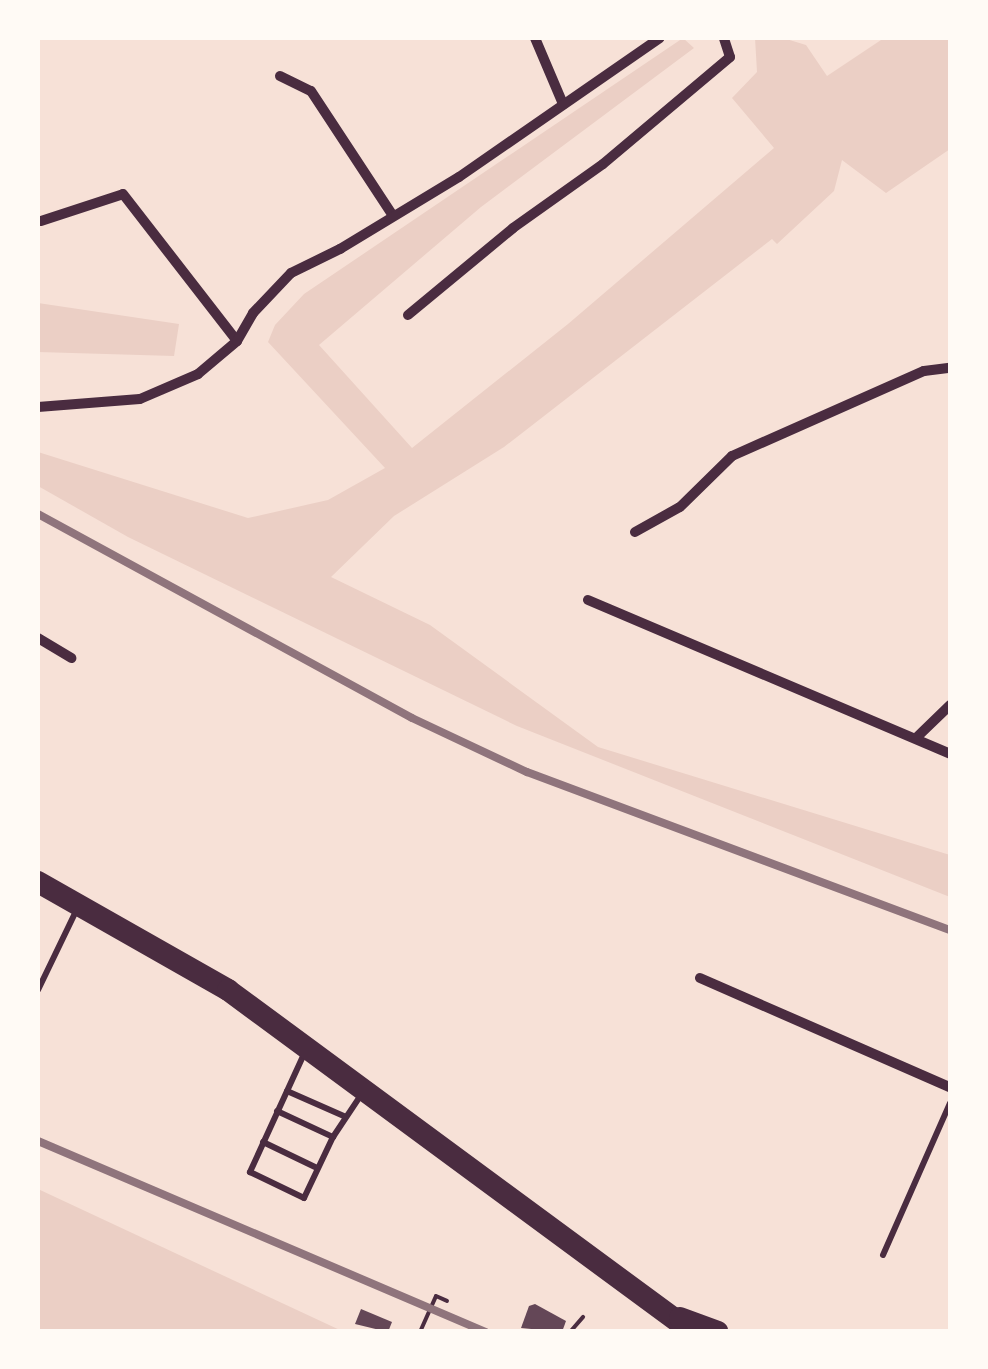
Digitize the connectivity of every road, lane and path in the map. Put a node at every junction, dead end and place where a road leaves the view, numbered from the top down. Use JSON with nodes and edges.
{"nodes":[{"id":1,"x":535,"y":38,"type":"edge"},
{"id":2,"x":660,"y":38,"type":"edge"},
{"id":3,"x":724,"y":38,"type":"edge"},
{"id":4,"x":280,"y":76,"type":"dead end"},
{"id":5,"x":563,"y":104,"type":"junction"},
{"id":6,"x":394,"y":216,"type":"junction"},
{"id":7,"x":40,"y":221,"type":"dead end"},
{"id":8,"x":408,"y":315,"type":"dead end"},
{"id":9,"x":238,"y":341,"type":"junction"},
{"id":10,"x":950,"y":368,"type":"edge"},
{"id":11,"x":38,"y":408,"type":"edge"},
{"id":12,"x":635,"y":532,"type":"dead end"},
{"id":13,"x":588,"y":600,"type":"dead end"},
{"id":14,"x":38,"y":638,"type":"edge"},
{"id":15,"x":71,"y":658,"type":"dead end"},
{"id":16,"x":950,"y":705,"type":"edge"},
{"id":17,"x":916,"y":738,"type":"junction"},
{"id":18,"x":950,"y":754,"type":"edge"},
{"id":19,"x":38,"y":882,"type":"edge"},
{"id":20,"x":78,"y":906,"type":"junction"},
{"id":21,"x":700,"y":978,"type":"dead end"},
{"id":22,"x":38,"y":990,"type":"edge"},
{"id":23,"x":306,"y":1049,"type":"junction"},
{"id":24,"x":950,"y":1087,"type":"edge"},
{"id":25,"x":287,"y":1091,"type":"junction"},
{"id":26,"x":364,"y":1091,"type":"junction"},
{"id":27,"x":950,"y":1103,"type":"edge"},
{"id":28,"x":277,"y":1112,"type":"junction"},
{"id":29,"x":344,"y":1116,"type":"junction"},
{"id":30,"x":333,"y":1137,"type":"junction"},
{"id":31,"x":264,"y":1142,"type":"junction"},
{"id":32,"x":317,"y":1168,"type":"junction"},
{"id":33,"x":883,"y":1255,"type":"dead end"},
{"id":34,"x":446,"y":1301,"type":"dead end"},
{"id":35,"x":583,"y":1316,"type":"dead end"},
{"id":36,"x":669,"y":1323,"type":"edge"},
{"id":37,"x":420,"y":1332,"type":"edge"},
{"id":38,"x":570,"y":1332,"type":"edge"},
{"id":39,"x":692,"y":1332,"type":"edge"},
{"id":40,"x":718,"y":1332,"type":"edge"}],
"edges":[{"from":1,"to":5,"type":"street"},
{"from":2,"to":5,"type":"street"},
{"from":3,"to":8,"type":"street"},
{"from":4,"to":6,"type":"street"},
{"from":5,"to":6,"type":"street"},
{"from":6,"to":9,"type":"street"},
{"from":7,"to":9,"type":"street"},
{"from":9,"to":11,"type":"street"},
{"from":10,"to":12,"type":"street"},
{"from":13,"to":17,"type":"street"},
{"from":14,"to":15,"type":"street"},
{"from":16,"to":17,"type":"street"},
{"from":17,"to":18,"type":"street"},
{"from":19,"to":20,"type":"highway"},
{"from":20,"to":22,"type":"lane"},
{"from":20,"to":23,"type":"highway"},
{"from":21,"to":24,"type":"street"},
{"from":23,"to":25,"type":"lane"},
{"from":23,"to":26,"type":"highway"},
{"from":25,"to":28,"type":"lane"},
{"from":25,"to":29,"type":"lane"},
{"from":26,"to":29,"type":"lane"},
{"from":26,"to":36,"type":"highway"},
{"from":27,"to":33,"type":"lane"},
{"from":28,"to":30,"type":"lane"},
{"from":28,"to":31,"type":"lane"},
{"from":29,"to":30,"type":"lane"},
{"from":30,"to":32,"type":"lane"},
{"from":31,"to":32,"type":"lane"},
{"from":31,"to":32,"type":"lane"},
{"from":34,"to":37,"type":"path"},
{"from":35,"to":38,"type":"path"},
{"from":36,"to":39,"type":"highway"},
{"from":36,"to":40,"type":"highway"}]}
